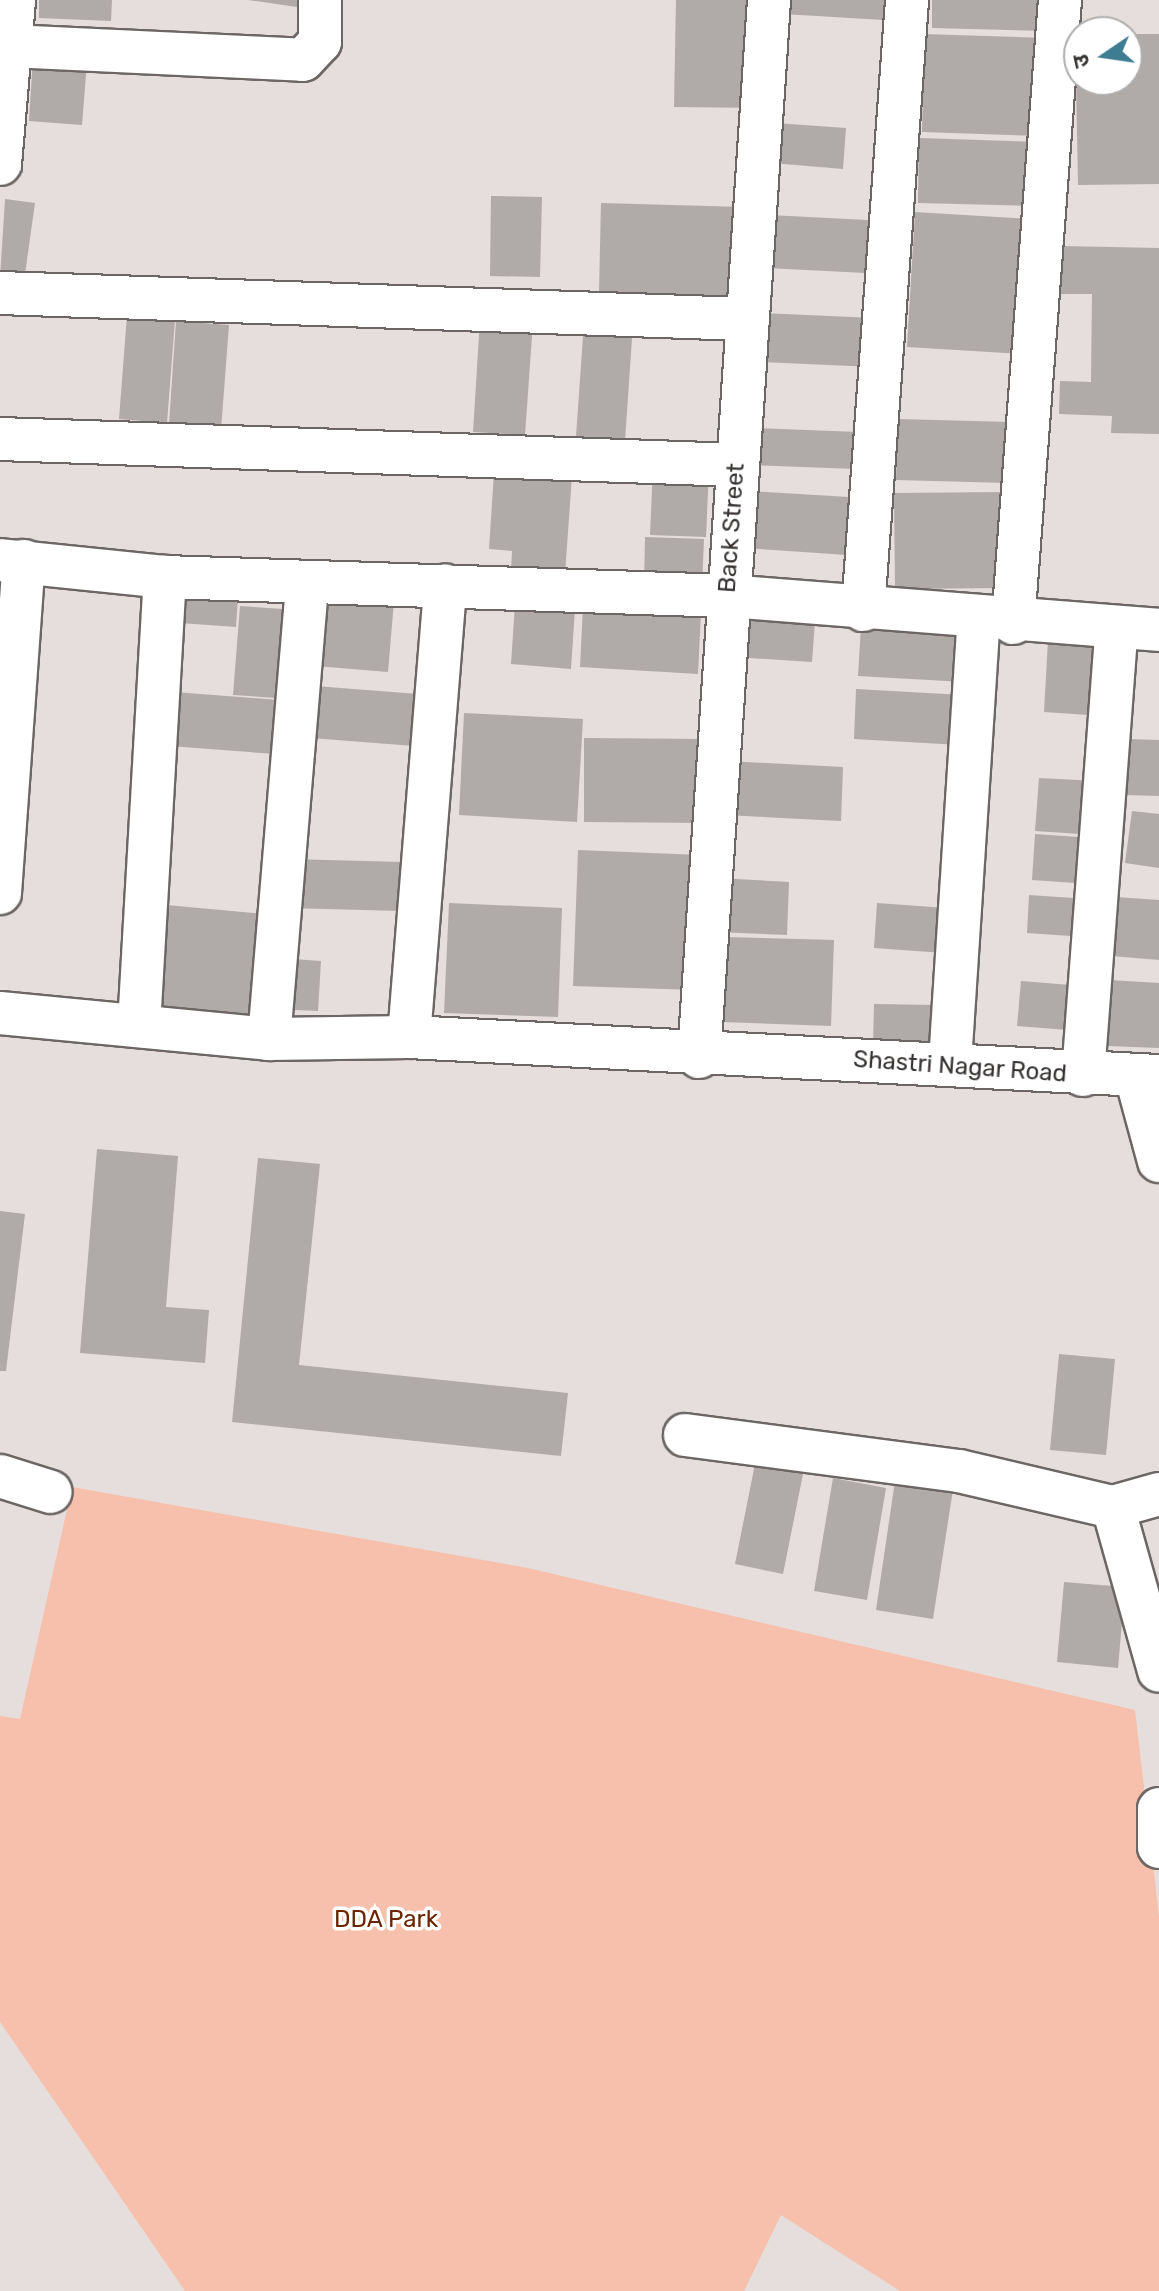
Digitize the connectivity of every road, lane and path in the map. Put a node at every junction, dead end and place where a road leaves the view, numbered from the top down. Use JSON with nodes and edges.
{"nodes":[{"id":1,"x":14,"y":0,"type":"edge"},
{"id":2,"x":320,"y":0,"type":"edge"},
{"id":3,"x":769,"y":0,"type":"edge"},
{"id":4,"x":907,"y":0,"type":"edge"},
{"id":5,"x":1060,"y":0,"type":"edge"},
{"id":6,"x":10,"y":46,"type":"junction"},
{"id":7,"x":0,"y":164,"type":"edge"},
{"id":8,"x":0,"y":293,"type":"edge"},
{"id":9,"x":746,"y":319,"type":"junction"},
{"id":10,"x":0,"y":439,"type":"edge"},
{"id":11,"x":737,"y":465,"type":"junction"},
{"id":12,"x":12,"y":560,"type":"edge"},
{"id":13,"x":165,"y":577,"type":"junction"},
{"id":14,"x":307,"y":583,"type":"junction"},
{"id":15,"x":445,"y":585,"type":"junction"},
{"id":16,"x":728,"y":596,"type":"junction"},
{"id":17,"x":863,"y":610,"type":"junction"},
{"id":18,"x":996,"y":622,"type":"junction"},
{"id":19,"x":1159,"y":630,"type":"edge"},
{"id":20,"x":1116,"y":632,"type":"junction"},
{"id":21,"x":0,"y":893,"type":"edge"},
{"id":22,"x":0,"y":1013,"type":"edge"},
{"id":23,"x":139,"y":1026,"type":"junction"},
{"id":24,"x":409,"y":1037,"type":"junction"},
{"id":25,"x":269,"y":1039,"type":"junction"},
{"id":26,"x":699,"y":1057,"type":"junction"},
{"id":27,"x":950,"y":1063,"type":"junction"},
{"id":28,"x":1083,"y":1075,"type":"junction"},
{"id":29,"x":1148,"y":1078,"type":"edge"},
{"id":30,"x":1159,"y":1161,"type":"edge"},
{"id":31,"x":685,"y":1435,"type":"dead end"},
{"id":32,"x":0,"y":1476,"type":"edge"},
{"id":33,"x":51,"y":1492,"type":"dead end"},
{"id":34,"x":1159,"y":1494,"type":"edge"},
{"id":35,"x":1113,"y":1507,"type":"junction"},
{"id":36,"x":1159,"y":1671,"type":"edge"},
{"id":37,"x":1159,"y":1809,"type":"edge"},
{"id":38,"x":1159,"y":1847,"type":"edge"}],
"edges":[{"from":1,"to":6,"type":"street"},
{"from":2,"to":6,"type":"street"},
{"from":3,"to":9,"type":"street","name":"Back Street"},
{"from":4,"to":17,"type":"street"},
{"from":5,"to":18,"type":"street"},
{"from":6,"to":7,"type":"street"},
{"from":8,"to":9,"type":"street"},
{"from":9,"to":11,"type":"street","name":"Back Street"},
{"from":10,"to":11,"type":"street"},
{"from":11,"to":16,"type":"street","name":"Back Street"},
{"from":12,"to":13,"type":"street"},
{"from":12,"to":21,"type":"street"},
{"from":13,"to":14,"type":"street"},
{"from":13,"to":23,"type":"street"},
{"from":14,"to":15,"type":"street"},
{"from":14,"to":25,"type":"street"},
{"from":15,"to":16,"type":"street"},
{"from":15,"to":24,"type":"street"},
{"from":16,"to":17,"type":"street"},
{"from":16,"to":26,"type":"street","name":"Back Street"},
{"from":17,"to":18,"type":"street"},
{"from":18,"to":20,"type":"street"},
{"from":18,"to":27,"type":"street"},
{"from":19,"to":20,"type":"street"},
{"from":20,"to":28,"type":"street"},
{"from":22,"to":23,"type":"street","name":"Shastri Nagar Road"},
{"from":23,"to":25,"type":"street","name":"Shastri Nagar Road"},
{"from":24,"to":25,"type":"street","name":"Shastri Nagar Road"},
{"from":24,"to":26,"type":"street","name":"Shastri Nagar Road"},
{"from":26,"to":27,"type":"street","name":"Shastri Nagar Road"},
{"from":27,"to":28,"type":"street","name":"Shastri Nagar Road"},
{"from":28,"to":29,"type":"street","name":"Shastri Nagar Road"},
{"from":29,"to":30,"type":"street","name":"Shastri Nagar Road"},
{"from":31,"to":35,"type":"street"},
{"from":32,"to":33,"type":"street"},
{"from":34,"to":35,"type":"street"},
{"from":35,"to":36,"type":"street"},
{"from":37,"to":38,"type":"street"}]}
